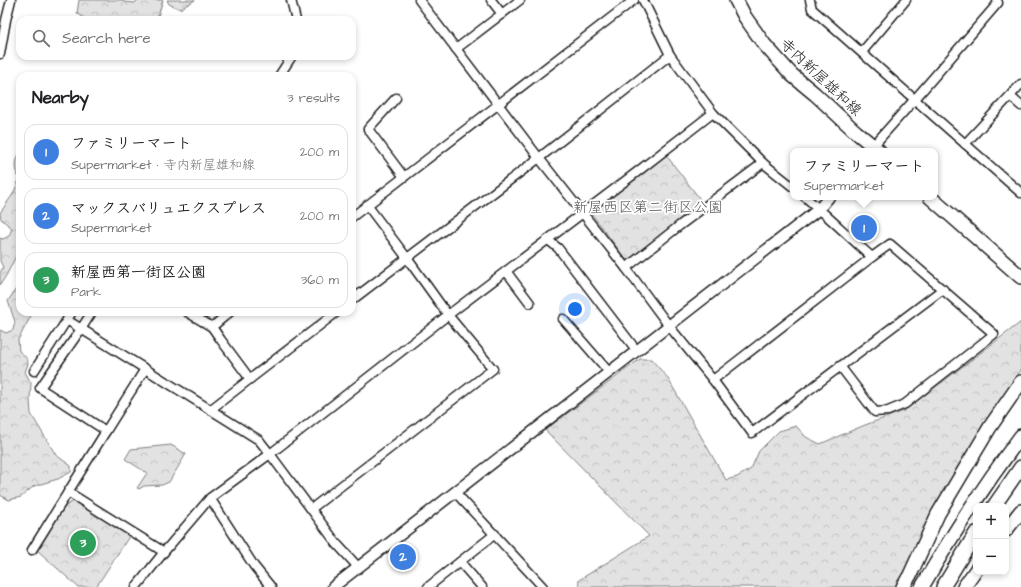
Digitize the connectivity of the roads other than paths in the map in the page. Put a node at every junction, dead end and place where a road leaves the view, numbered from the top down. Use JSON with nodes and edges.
{"nodes":[{"id":1,"x":11,"y":0,"type":"edge"},
{"id":2,"x":291,"y":0,"type":"edge"},
{"id":3,"x":419,"y":0,"type":"edge"},
{"id":4,"x":491,"y":0,"type":"edge"},
{"id":5,"x":520,"y":0,"type":"edge"},
{"id":6,"x":634,"y":0,"type":"edge"},
{"id":7,"x":643,"y":0,"type":"edge"},
{"id":8,"x":736,"y":0,"type":"edge"},
{"id":9,"x":810,"y":0,"type":"edge"},
{"id":10,"x":906,"y":0,"type":"edge"},
{"id":11,"x":997,"y":0,"type":"edge"},
{"id":12,"x":502,"y":14,"type":"junction"},
{"id":13,"x":295,"y":16,"type":"edge"},
{"id":14,"x":456,"y":49,"type":"junction"},
{"id":15,"x":862,"y":52,"type":"junction"},
{"id":16,"x":0,"y":54,"type":"edge"},
{"id":17,"x":670,"y":55,"type":"junction"},
{"id":18,"x":289,"y":60,"type":"edge"},
{"id":19,"x":282,"y":72,"type":"edge"},
{"id":20,"x":1021,"y":84,"type":"edge"},
{"id":21,"x":1010,"y":96,"type":"junction"},
{"id":22,"x":396,"y":98,"type":"dead end"},
{"id":23,"x":915,"y":99,"type":"junction"},
{"id":24,"x":499,"y":104,"type":"junction"},
{"id":25,"x":1021,"y":106,"type":"edge"},
{"id":26,"x":713,"y":113,"type":"junction"},
{"id":27,"x":965,"y":144,"type":"junction"},
{"id":28,"x":873,"y":148,"type":"edge"},
{"id":29,"x":875,"y":148,"type":"edge"},
{"id":30,"x":539,"y":158,"type":"junction"},
{"id":31,"x":763,"y":163,"type":"junction"},
{"id":32,"x":404,"y":177,"type":"junction"},
{"id":33,"x":790,"y":185,"type":"edge"},
{"id":34,"x":1021,"y":193,"type":"edge"},
{"id":35,"x":808,"y":200,"type":"edge"},
{"id":36,"x":826,"y":200,"type":"edge"},
{"id":37,"x":933,"y":200,"type":"edge"},
{"id":38,"x":367,"y":206,"type":"junction"},
{"id":39,"x":819,"y":209,"type":"junction"},
{"id":40,"x":583,"y":213,"type":"junction"},
{"id":41,"x":356,"y":214,"type":"edge"},
{"id":42,"x":548,"y":240,"type":"junction"},
{"id":43,"x":872,"y":257,"type":"junction"},
{"id":44,"x":407,"y":258,"type":"junction"},
{"id":45,"x":626,"y":268,"type":"junction"},
{"id":46,"x":506,"y":271,"type":"junction"},
{"id":47,"x":1021,"y":277,"type":"edge"},
{"id":48,"x":943,"y":289,"type":"junction"},
{"id":49,"x":356,"y":297,"type":"edge"},
{"id":50,"x":530,"y":303,"type":"dead end"},
{"id":51,"x":448,"y":315,"type":"junction"},
{"id":52,"x":70,"y":316,"type":"edge"},
{"id":53,"x":89,"y":316,"type":"edge"},
{"id":54,"x":194,"y":316,"type":"edge"},
{"id":55,"x":225,"y":316,"type":"edge"},
{"id":56,"x":332,"y":316,"type":"edge"},
{"id":57,"x":563,"y":319,"type":"dead end"},
{"id":58,"x":67,"y":320,"type":"junction"},
{"id":59,"x":669,"y":326,"type":"junction"},
{"id":60,"x":212,"y":327,"type":"junction"},
{"id":61,"x":81,"y":329,"type":"junction"},
{"id":62,"x":637,"y":351,"type":"junction"},
{"id":63,"x":840,"y":366,"type":"junction"},
{"id":64,"x":145,"y":370,"type":"junction"},
{"id":65,"x":34,"y":371,"type":"dead end"},
{"id":66,"x":609,"y":372,"type":"junction"},
{"id":67,"x":250,"y":379,"type":"junction"},
{"id":68,"x":713,"y":380,"type":"junction"},
{"id":69,"x":1021,"y":382,"type":"edge"},
{"id":70,"x":210,"y":410,"type":"junction"},
{"id":71,"x":106,"y":431,"type":"junction"},
{"id":72,"x":1021,"y":436,"type":"edge"},
{"id":73,"x":270,"y":454,"type":"junction"},
{"id":74,"x":1021,"y":467,"type":"edge"},
{"id":75,"x":68,"y":492,"type":"junction"},
{"id":76,"x":455,"y":492,"type":"junction"},
{"id":77,"x":210,"y":498,"type":"junction"},
{"id":78,"x":996,"y":503,"type":"edge"},
{"id":79,"x":311,"y":509,"type":"junction"},
{"id":80,"x":1021,"y":512,"type":"edge"},
{"id":81,"x":1009,"y":526,"type":"edge"},
{"id":82,"x":495,"y":534,"type":"junction"},
{"id":83,"x":973,"y":538,"type":"edge"},
{"id":84,"x":32,"y":550,"type":"dead end"},
{"id":85,"x":164,"y":552,"type":"junction"},
{"id":86,"x":460,"y":562,"type":"junction"},
{"id":87,"x":358,"y":567,"type":"junction"},
{"id":88,"x":973,"y":574,"type":"edge"},
{"id":89,"x":136,"y":587,"type":"edge"},
{"id":90,"x":271,"y":587,"type":"edge"},
{"id":91,"x":333,"y":587,"type":"edge"},
{"id":92,"x":428,"y":587,"type":"edge"},
{"id":93,"x":482,"y":587,"type":"edge"},
{"id":94,"x":542,"y":587,"type":"edge"},
{"id":95,"x":903,"y":587,"type":"edge"},
{"id":96,"x":922,"y":587,"type":"edge"},
{"id":97,"x":942,"y":587,"type":"edge"},
{"id":98,"x":964,"y":587,"type":"edge"}],
"edges":[{"from":1,"to":16,"type":"street"},
{"from":2,"to":13,"type":"street"},
{"from":3,"to":14,"type":"street"},
{"from":4,"to":12,"type":"street"},
{"from":5,"to":12,"type":"street"},
{"from":6,"to":24,"type":"street"},
{"from":7,"to":17,"type":"street"},
{"from":8,"to":28,"type":"main road","name":"寺内新屋雄和線"},
{"from":9,"to":15,"type":"street"},
{"from":10,"to":15,"type":"street"},
{"from":11,"to":23,"type":"street"},
{"from":12,"to":14,"type":"street"},
{"from":14,"to":24,"type":"street"},
{"from":15,"to":23,"type":"street"},
{"from":17,"to":26,"type":"street"},
{"from":17,"to":30,"type":"street"},
{"from":18,"to":19,"type":"street"},
{"from":20,"to":21,"type":"street"},
{"from":21,"to":25,"type":"street"},
{"from":21,"to":27,"type":"street"},
{"from":22,"to":32,"type":"street"},
{"from":23,"to":27,"type":"street"},
{"from":23,"to":29,"type":"street"},
{"from":24,"to":30,"type":"street"},
{"from":24,"to":32,"type":"street"},
{"from":26,"to":31,"type":"street"},
{"from":26,"to":40,"type":"street"},
{"from":27,"to":34,"type":"street"},
{"from":30,"to":40,"type":"street"},
{"from":30,"to":44,"type":"street"},
{"from":31,"to":33,"type":"street"},
{"from":31,"to":45,"type":"street"},
{"from":32,"to":38,"type":"street"},
{"from":35,"to":39,"type":"street"},
{"from":36,"to":39,"type":"street"},
{"from":37,"to":47,"type":"main road"},
{"from":38,"to":41,"type":"street"},
{"from":38,"to":44,"type":"street"},
{"from":39,"to":43,"type":"street"},
{"from":39,"to":59,"type":"street"},
{"from":40,"to":42,"type":"street"},
{"from":40,"to":45,"type":"street"},
{"from":42,"to":46,"type":"street"},
{"from":42,"to":62,"type":"street"},
{"from":43,"to":48,"type":"street"},
{"from":43,"to":68,"type":"street"},
{"from":44,"to":49,"type":"street"},
{"from":44,"to":51,"type":"street"},
{"from":45,"to":59,"type":"street"},
{"from":46,"to":50,"type":"street"},
{"from":46,"to":51,"type":"street"},
{"from":48,"to":63,"type":"street"},
{"from":48,"to":63,"type":"street"},
{"from":51,"to":73,"type":"street"},
{"from":51,"to":79,"type":"street"},
{"from":52,"to":58,"type":"street"},
{"from":53,"to":61,"type":"street"},
{"from":54,"to":60,"type":"street"},
{"from":55,"to":60,"type":"street"},
{"from":56,"to":67,"type":"street"},
{"from":57,"to":66,"type":"street"},
{"from":58,"to":61,"type":"street"},
{"from":58,"to":65,"type":"street"},
{"from":59,"to":62,"type":"street"},
{"from":59,"to":68,"type":"street"},
{"from":60,"to":67,"type":"street"},
{"from":61,"to":64,"type":"street"},
{"from":61,"to":71,"type":"street"},
{"from":62,"to":66,"type":"street"},
{"from":63,"to":68,"type":"street"},
{"from":64,"to":70,"type":"street"},
{"from":64,"to":71,"type":"street"},
{"from":66,"to":76,"type":"street"},
{"from":67,"to":70,"type":"street"},
{"from":69,"to":95,"type":"main road"},
{"from":70,"to":73,"type":"street"},
{"from":71,"to":75,"type":"street"},
{"from":72,"to":96,"type":"main road"},
{"from":73,"to":77,"type":"street"},
{"from":73,"to":79,"type":"street"},
{"from":74,"to":78,"type":"main road"},
{"from":75,"to":84,"type":"street"},
{"from":75,"to":85,"type":"street"},
{"from":76,"to":82,"type":"street"},
{"from":76,"to":87,"type":"street"},
{"from":77,"to":85,"type":"street"},
{"from":77,"to":90,"type":"street"},
{"from":79,"to":87,"type":"street"},
{"from":80,"to":81,"type":"main road"},
{"from":82,"to":86,"type":"street"},
{"from":82,"to":94,"type":"street"},
{"from":83,"to":97,"type":"main road"},
{"from":85,"to":89,"type":"street"},
{"from":86,"to":92,"type":"street"},
{"from":86,"to":93,"type":"street"},
{"from":87,"to":91,"type":"street"},
{"from":88,"to":98,"type":"main road"}]}
